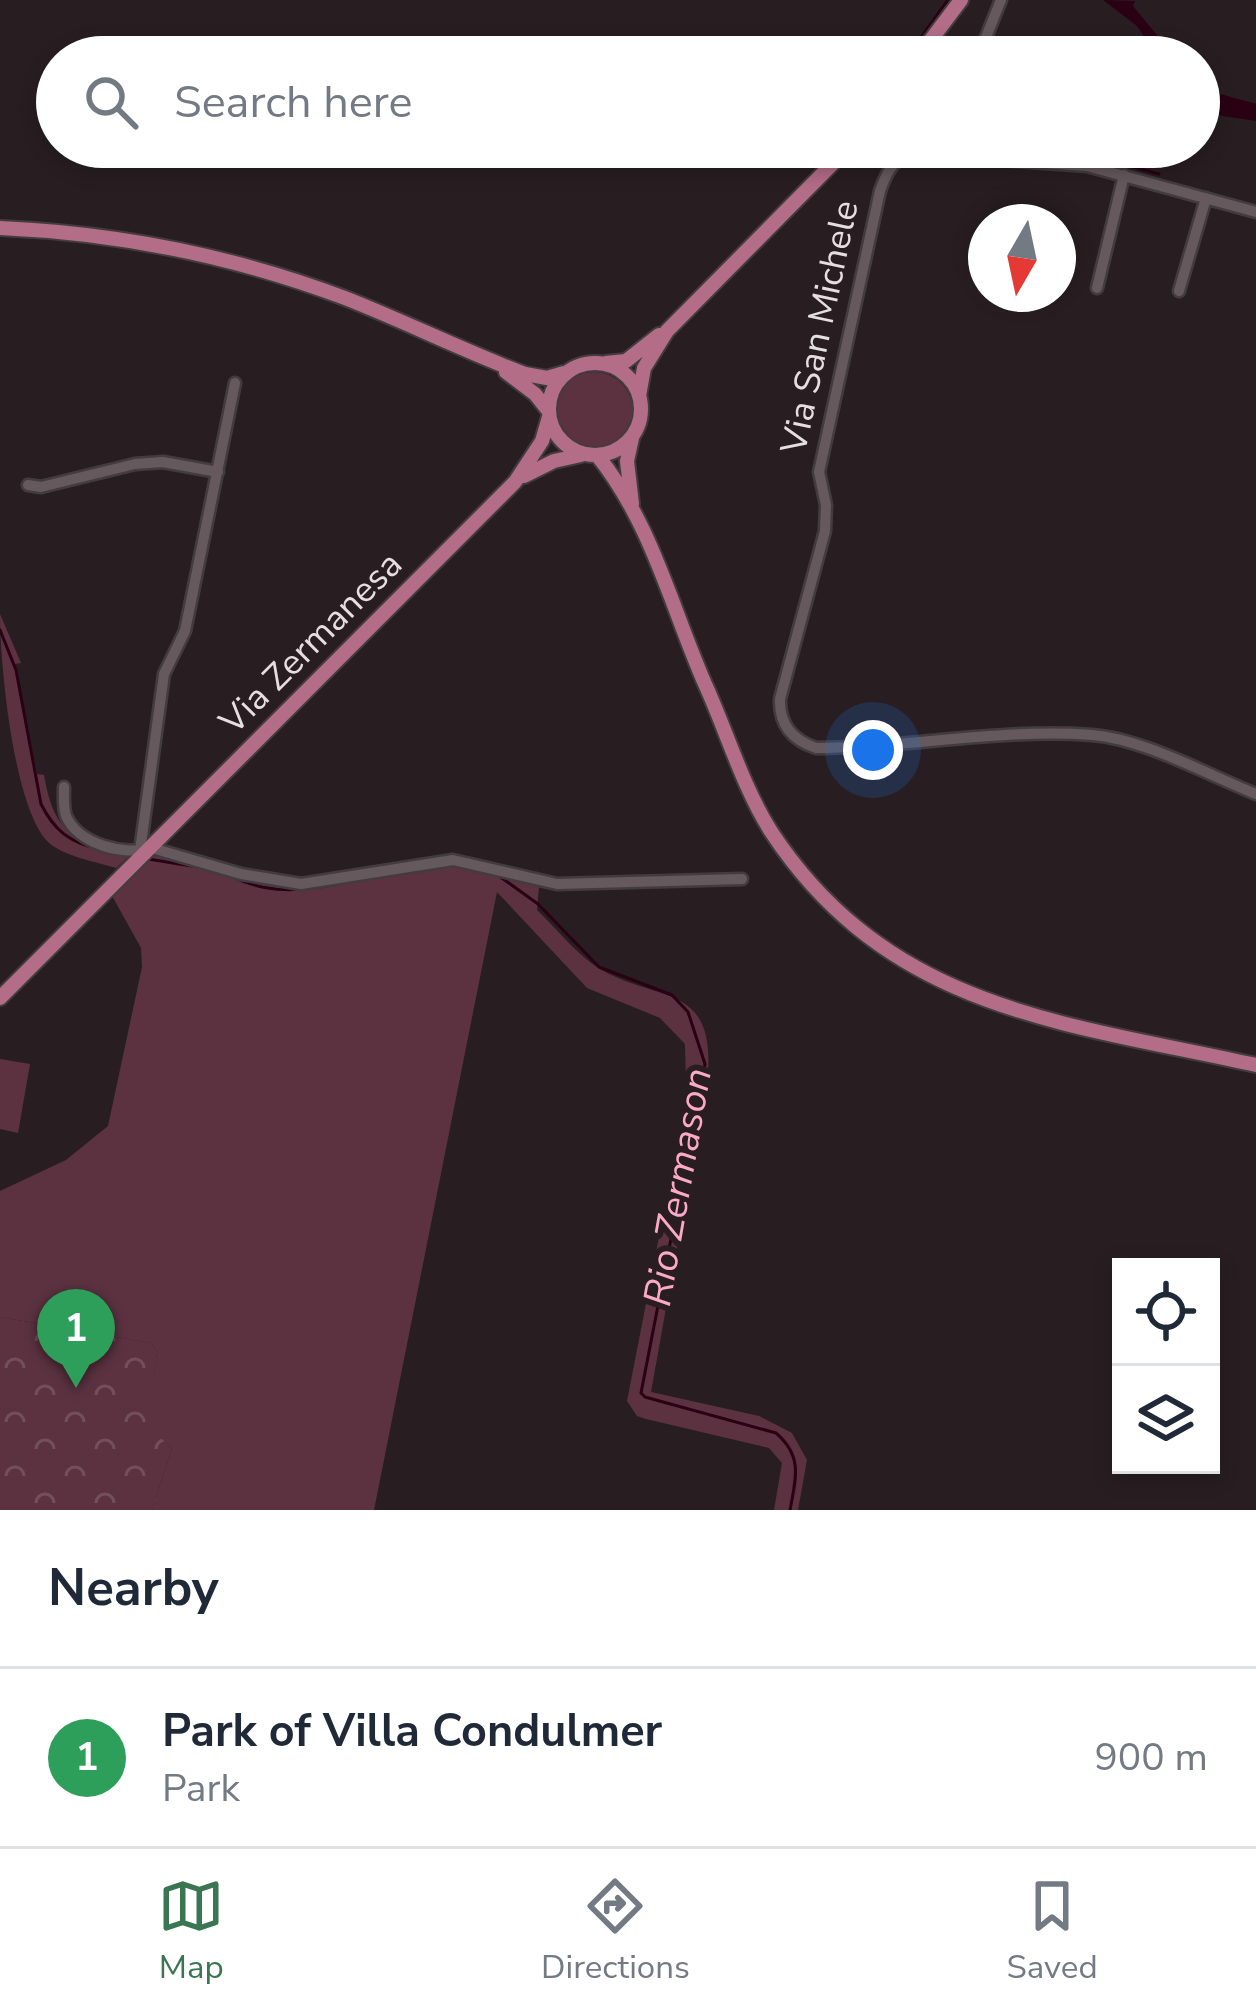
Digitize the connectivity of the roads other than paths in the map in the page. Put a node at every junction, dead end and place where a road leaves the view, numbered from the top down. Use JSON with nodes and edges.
{"nodes":[{"id":1,"x":961,"y":0,"type":"edge"},
{"id":2,"x":1001,"y":0,"type":"edge"},
{"id":3,"x":934,"y":36,"type":"edge"},
{"id":4,"x":986,"y":36,"type":"edge"},
{"id":5,"x":833,"y":168,"type":"edge"},
{"id":6,"x":889,"y":168,"type":"edge"},
{"id":7,"x":1095,"y":168,"type":"edge"},
{"id":8,"x":1124,"y":175,"type":"junction"},
{"id":9,"x":1205,"y":198,"type":"junction"},
{"id":10,"x":1256,"y":212,"type":"edge"},
{"id":11,"x":0,"y":228,"type":"edge"},
{"id":12,"x":1097,"y":288,"type":"dead end"},
{"id":13,"x":1180,"y":291,"type":"dead end"},
{"id":14,"x":677,"y":320,"type":"junction"},
{"id":15,"x":487,"y":360,"type":"junction"},
{"id":16,"x":601,"y":363,"type":"junction"},
{"id":17,"x":564,"y":373,"type":"junction"},
{"id":18,"x":235,"y":383,"type":"dead end"},
{"id":19,"x":639,"y":396,"type":"junction"},
{"id":20,"x":548,"y":414,"type":"junction"},
{"id":21,"x":633,"y":435,"type":"junction"},
{"id":22,"x":594,"y":455,"type":"junction"},
{"id":23,"x":218,"y":472,"type":"junction"},
{"id":24,"x":515,"y":482,"type":"junction"},
{"id":25,"x":28,"y":485,"type":"dead end"},
{"id":26,"x":632,"y":504,"type":"junction"},
{"id":27,"x":64,"y":787,"type":"dead end"},
{"id":28,"x":1256,"y":794,"type":"edge"},
{"id":29,"x":143,"y":854,"type":"junction"},
{"id":30,"x":742,"y":879,"type":"dead end"},
{"id":31,"x":0,"y":998,"type":"edge"},
{"id":32,"x":1256,"y":1065,"type":"edge"}],
"edges":[{"from":1,"to":3,"type":"main road"},
{"from":2,"to":4,"type":"street"},
{"from":5,"to":14,"type":"main road"},
{"from":6,"to":28,"type":"street","name":"Via San Michele"},
{"from":7,"to":8,"type":"street","name":"Via San Michele"},
{"from":8,"to":9,"type":"street","name":"Via San Michele"},
{"from":8,"to":12,"type":"street"},
{"from":9,"to":10,"type":"street","name":"Via San Michele"},
{"from":9,"to":13,"type":"street"},
{"from":11,"to":15,"type":"main road"},
{"from":14,"to":16,"type":"main road"},
{"from":14,"to":19,"type":"main road"},
{"from":15,"to":17,"type":"main road"},
{"from":15,"to":20,"type":"main road"},
{"from":16,"to":17,"type":"main road"},
{"from":16,"to":19,"type":"main road"},
{"from":17,"to":20,"type":"main road","name":"Via Zermanesa"},
{"from":18,"to":23,"type":"street","name":"Via Zermanesa"},
{"from":19,"to":21,"type":"main road"},
{"from":20,"to":22,"type":"main road"},
{"from":20,"to":24,"type":"main road","name":"Via Zermanesa"},
{"from":21,"to":22,"type":"main road","name":"Via Zermanesa"},
{"from":21,"to":26,"type":"main road"},
{"from":22,"to":24,"type":"main road","name":"Via Zermanesa"},
{"from":22,"to":26,"type":"main road"},
{"from":23,"to":25,"type":"street"},
{"from":23,"to":29,"type":"street","name":"Via Zermanesa"},
{"from":24,"to":29,"type":"main road","name":"Via Zermanesa"},
{"from":26,"to":32,"type":"main road"},
{"from":27,"to":29,"type":"street"},
{"from":29,"to":30,"type":"street"},
{"from":29,"to":31,"type":"main road"}]}
